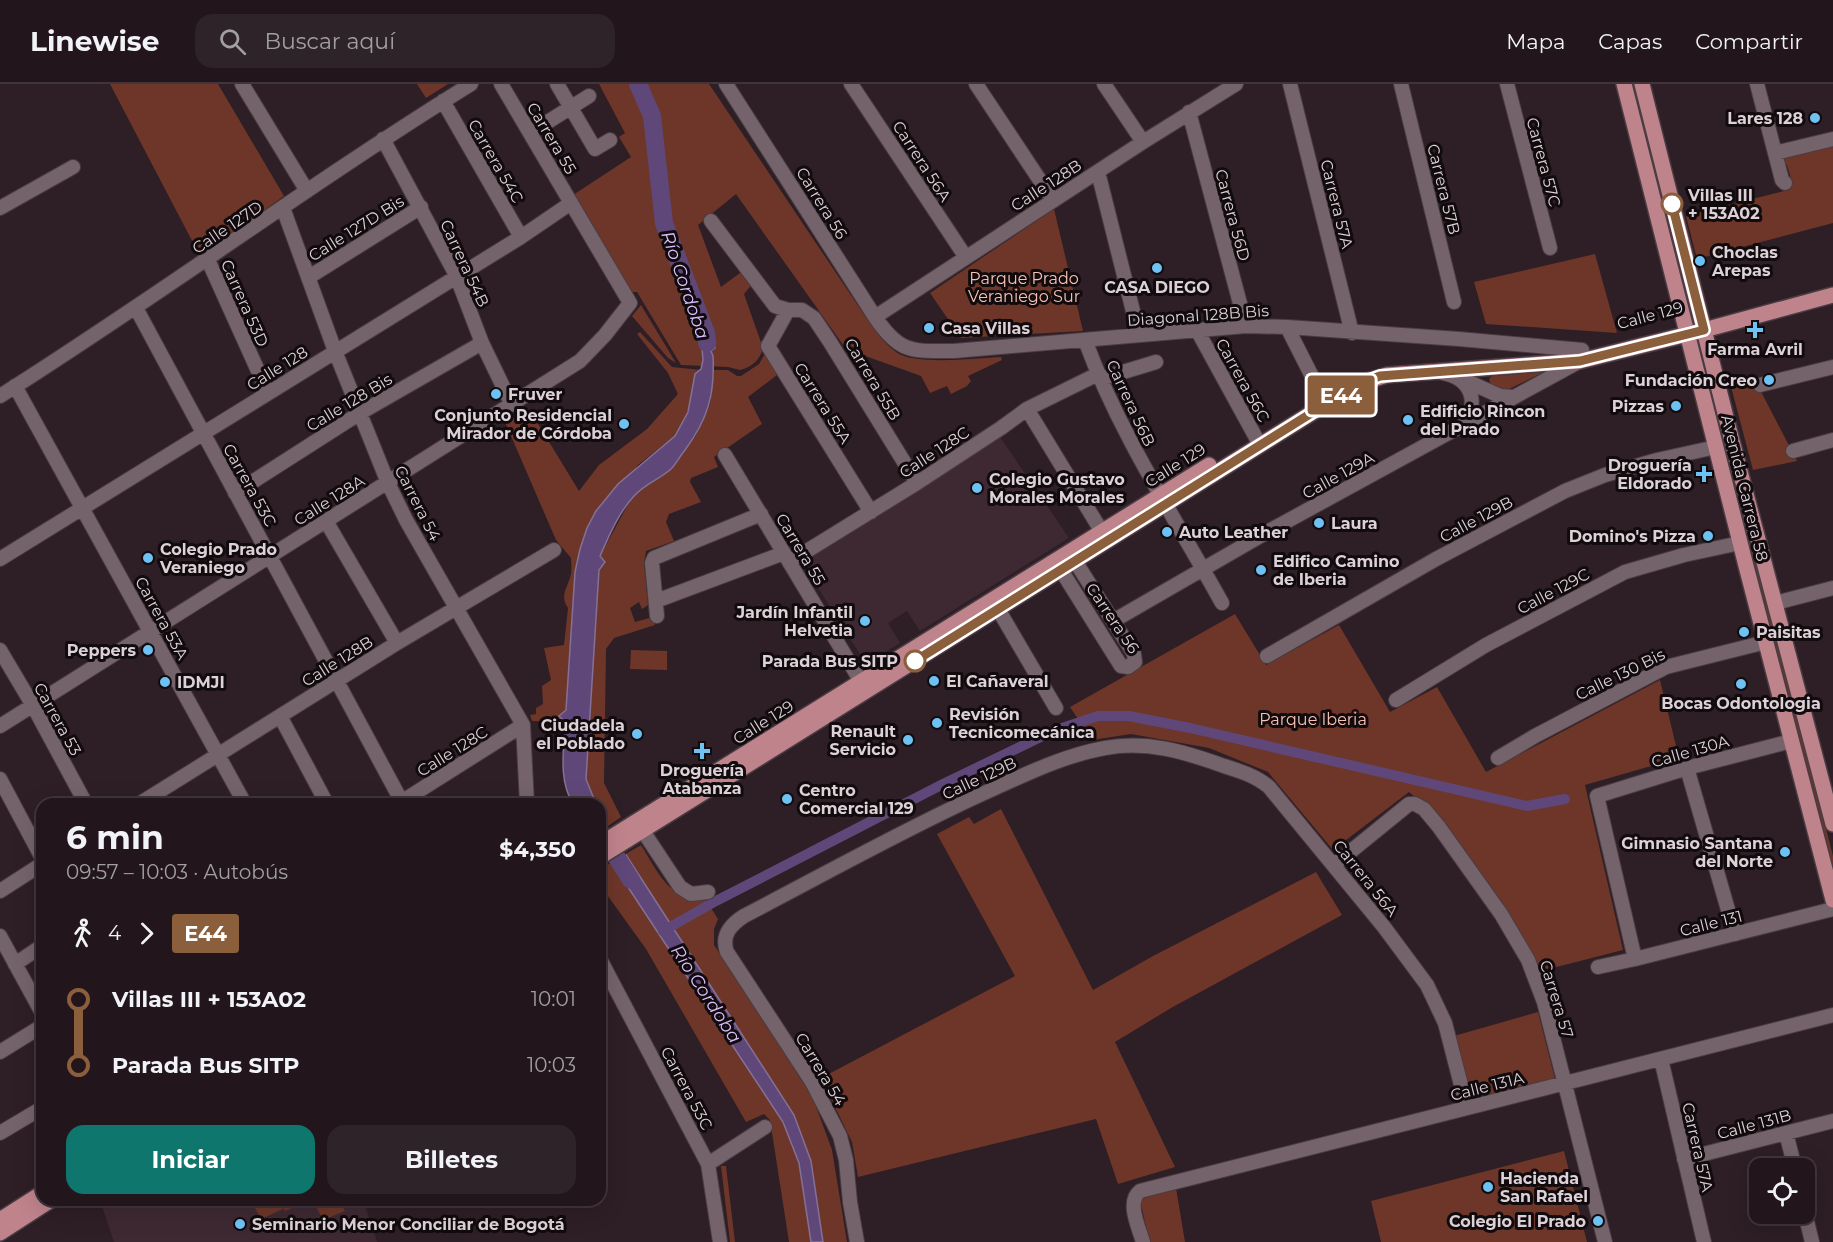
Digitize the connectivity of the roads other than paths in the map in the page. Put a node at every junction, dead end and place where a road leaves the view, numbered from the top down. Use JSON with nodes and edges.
{"nodes":[{"id":1,"x":242,"y":84,"type":"edge"},
{"id":2,"x":471,"y":84,"type":"edge"},
{"id":3,"x":501,"y":84,"type":"edge"},
{"id":4,"x":557,"y":84,"type":"edge"},
{"id":5,"x":726,"y":84,"type":"edge"},
{"id":6,"x":851,"y":84,"type":"edge"},
{"id":7,"x":976,"y":84,"type":"edge"},
{"id":8,"x":1104,"y":84,"type":"edge"},
{"id":9,"x":1290,"y":84,"type":"edge"},
{"id":10,"x":1401,"y":84,"type":"edge"},
{"id":11,"x":1507,"y":84,"type":"edge"},
{"id":12,"x":1624,"y":84,"type":"edge"},
{"id":13,"x":1642,"y":84,"type":"edge"},
{"id":14,"x":1757,"y":84,"type":"edge"},
{"id":15,"x":1231,"y":85,"type":"edge"},
{"id":16,"x":589,"y":96,"type":"dead end"},
{"id":17,"x":443,"y":101,"type":"junction"},
{"id":18,"x":571,"y":108,"type":"junction"},
{"id":19,"x":1189,"y":112,"type":"junction"},
{"id":20,"x":530,"y":133,"type":"junction"},
{"id":21,"x":383,"y":139,"type":"junction"},
{"id":22,"x":1833,"y":139,"type":"edge"},
{"id":23,"x":610,"y":140,"type":"dead end"},
{"id":24,"x":1143,"y":142,"type":"junction"},
{"id":25,"x":1775,"y":153,"type":"junction"},
{"id":26,"x":73,"y":167,"type":"dead end"},
{"id":27,"x":1098,"y":172,"type":"junction"},
{"id":28,"x":1785,"y":183,"type":"dead end"},
{"id":29,"x":307,"y":191,"type":"junction"},
{"id":30,"x":1053,"y":200,"type":"junction"},
{"id":31,"x":571,"y":203,"type":"junction"},
{"id":32,"x":421,"y":207,"type":"junction"},
{"id":33,"x":0,"y":208,"type":"edge"},
{"id":34,"x":283,"y":208,"type":"junction"},
{"id":35,"x":711,"y":221,"type":"dead end"},
{"id":36,"x":521,"y":237,"type":"junction"},
{"id":37,"x":1550,"y":248,"type":"dead end"},
{"id":38,"x":965,"y":256,"type":"junction"},
{"id":39,"x":207,"y":260,"type":"junction"},
{"id":40,"x":456,"y":275,"type":"junction"},
{"id":41,"x":309,"y":277,"type":"junction"},
{"id":42,"x":1833,"y":284,"type":"edge"},
{"id":43,"x":1833,"y":295,"type":"edge"},
{"id":44,"x":1454,"y":302,"type":"dead end"},
{"id":45,"x":630,"y":303,"type":"joint"},
{"id":46,"x":136,"y":308,"type":"junction"},
{"id":47,"x":788,"y":310,"type":"junction"},
{"id":48,"x":875,"y":317,"type":"junction"},
{"id":49,"x":1703,"y":325,"type":"junction"},
{"id":50,"x":1246,"y":326,"type":"junction"},
{"id":51,"x":1287,"y":327,"type":"junction"},
{"id":52,"x":1197,"y":330,"type":"junction"},
{"id":53,"x":1686,"y":330,"type":"junction"},
{"id":54,"x":1352,"y":333,"type":"junction"},
{"id":55,"x":1138,"y":335,"type":"junction"},
{"id":56,"x":891,"y":339,"type":"joint"},
{"id":57,"x":1085,"y":340,"type":"junction"},
{"id":58,"x":482,"y":343,"type":"junction"},
{"id":59,"x":335,"y":351,"type":"junction"},
{"id":60,"x":1581,"y":356,"type":"junction"},
{"id":61,"x":1156,"y":362,"type":"dead end"},
{"id":62,"x":1833,"y":367,"type":"edge"},
{"id":63,"x":1435,"y":371,"type":"junction"},
{"id":64,"x":1099,"y":377,"type":"junction"},
{"id":65,"x":1460,"y":378,"type":"junction"},
{"id":66,"x":1760,"y":385,"type":"dead end"},
{"id":67,"x":15,"y":386,"type":"junction"},
{"id":68,"x":268,"y":393,"type":"junction"},
{"id":69,"x":0,"y":396,"type":"edge"},
{"id":70,"x":1514,"y":397,"type":"junction"},
{"id":71,"x":1324,"y":400,"type":"junction"},
{"id":72,"x":511,"y":403,"type":"junction"},
{"id":73,"x":1027,"y":409,"type":"junction"},
{"id":74,"x":360,"y":413,"type":"junction"},
{"id":75,"x":1455,"y":430,"type":"junction"},
{"id":76,"x":203,"y":433,"type":"junction"},
{"id":77,"x":1833,"y":440,"type":"edge"},
{"id":78,"x":1258,"y":441,"type":"junction"},
{"id":79,"x":1716,"y":447,"type":"junction"},
{"id":80,"x":1793,"y":451,"type":"dead end"},
{"id":81,"x":725,"y":455,"type":"dead end"},
{"id":82,"x":388,"y":483,"type":"junction"},
{"id":83,"x":917,"y":483,"type":"junction"},
{"id":84,"x":235,"y":492,"type":"junction"},
{"id":85,"x":1163,"y":500,"type":"junction"},
{"id":86,"x":82,"y":508,"type":"junction"},
{"id":87,"x":871,"y":512,"type":"junction"},
{"id":88,"x":761,"y":514,"type":"junction"},
{"id":89,"x":326,"y":521,"type":"junction"},
{"id":90,"x":1102,"y":532,"type":"junction"},
{"id":91,"x":1740,"y":543,"type":"junction"},
{"id":92,"x":554,"y":550,"type":"dead end"},
{"id":93,"x":270,"y":555,"type":"junction"},
{"id":94,"x":786,"y":557,"type":"junction"},
{"id":95,"x":0,"y":559,"type":"edge"},
{"id":96,"x":1075,"y":561,"type":"junction"},
{"id":97,"x":1203,"y":568,"type":"junction"},
{"id":98,"x":1061,"y":570,"type":"junction"},
{"id":99,"x":1833,"y":588,"type":"edge"},
{"id":100,"x":656,"y":601,"type":"junction"},
{"id":101,"x":1222,"y":603,"type":"dead end"},
{"id":102,"x":1775,"y":603,"type":"junction"},
{"id":103,"x":457,"y":607,"type":"junction"},
{"id":104,"x":999,"y":609,"type":"junction"},
{"id":105,"x":657,"y":616,"type":"dead end"},
{"id":106,"x":1113,"y":621,"type":"junction"},
{"id":107,"x":151,"y":630,"type":"junction"},
{"id":108,"x":1766,"y":642,"type":"junction"},
{"id":109,"x":397,"y":643,"type":"junction"},
{"id":110,"x":0,"y":650,"type":"edge"},
{"id":111,"x":1267,"y":656,"type":"dead end"},
{"id":112,"x":337,"y":680,"type":"junction"},
{"id":113,"x":864,"y":687,"type":"junction"},
{"id":114,"x":1396,"y":700,"type":"dead end"},
{"id":115,"x":32,"y":704,"type":"junction"},
{"id":116,"x":1056,"y":708,"type":"dead end"},
{"id":117,"x":280,"y":717,"type":"junction"},
{"id":118,"x":523,"y":725,"type":"junction"},
{"id":119,"x":0,"y":726,"type":"edge"},
{"id":120,"x":1792,"y":741,"type":"junction"},
{"id":121,"x":1158,"y":746,"type":"joint"},
{"id":122,"x":217,"y":754,"type":"junction"},
{"id":123,"x":1498,"y":758,"type":"dead end"},
{"id":124,"x":1687,"y":768,"type":"junction"},
{"id":125,"x":0,"y":779,"type":"edge"},
{"id":126,"x":160,"y":791,"type":"junction"},
{"id":127,"x":83,"y":798,"type":"edge"},
{"id":128,"x":149,"y":798,"type":"edge"},
{"id":129,"x":164,"y":798,"type":"edge"},
{"id":130,"x":241,"y":798,"type":"edge"},
{"id":131,"x":324,"y":798,"type":"edge"},
{"id":132,"x":398,"y":798,"type":"edge"},
{"id":133,"x":409,"y":798,"type":"edge"},
{"id":134,"x":527,"y":798,"type":"edge"},
{"id":135,"x":1833,"y":824,"type":"edge"},
{"id":136,"x":634,"y":830,"type":"junction"},
{"id":137,"x":606,"y":842,"type":"edge"},
{"id":138,"x":36,"y":847,"type":"edge"},
{"id":139,"x":606,"y":852,"type":"edge"},
{"id":140,"x":1334,"y":865,"type":"junction"},
{"id":141,"x":36,"y":868,"type":"edge"},
{"id":142,"x":0,"y":891,"type":"edge"},
{"id":143,"x":708,"y":892,"type":"dead end"},
{"id":144,"x":1833,"y":900,"type":"edge"},
{"id":145,"x":1833,"y":909,"type":"edge"},
{"id":146,"x":730,"y":927,"type":"joint"},
{"id":147,"x":1735,"y":934,"type":"junction"},
{"id":148,"x":0,"y":936,"type":"edge"},
{"id":149,"x":36,"y":950,"type":"edge"},
{"id":150,"x":1635,"y":959,"type":"junction"},
{"id":151,"x":15,"y":964,"type":"junction"},
{"id":152,"x":1598,"y":967,"type":"dead end"},
{"id":153,"x":606,"y":969,"type":"edge"},
{"id":154,"x":36,"y":1002,"type":"edge"},
{"id":155,"x":1833,"y":1015,"type":"edge"},
{"id":156,"x":36,"y":1030,"type":"edge"},
{"id":157,"x":0,"y":1052,"type":"edge"},
{"id":158,"x":1661,"y":1059,"type":"junction"},
{"id":159,"x":1563,"y":1084,"type":"junction"},
{"id":160,"x":1467,"y":1108,"type":"junction"},
{"id":161,"x":36,"y":1112,"type":"edge"},
{"id":162,"x":1833,"y":1121,"type":"edge"},
{"id":163,"x":765,"y":1127,"type":"dead end"},
{"id":164,"x":0,"y":1133,"type":"edge"},
{"id":165,"x":1786,"y":1133,"type":"junction"},
{"id":166,"x":1792,"y":1158,"type":"edge"},
{"id":167,"x":1684,"y":1160,"type":"junction"},
{"id":168,"x":708,"y":1164,"type":"junction"},
{"id":169,"x":36,"y":1197,"type":"edge"},
{"id":170,"x":42,"y":1206,"type":"edge"},
{"id":171,"x":0,"y":1220,"type":"edge"},
{"id":172,"x":1808,"y":1224,"type":"edge"},
{"id":173,"x":0,"y":1233,"type":"edge"},
{"id":174,"x":5,"y":1242,"type":"edge"},
{"id":175,"x":720,"y":1242,"type":"edge"},
{"id":176,"x":857,"y":1242,"type":"edge"},
{"id":177,"x":1143,"y":1242,"type":"edge"},
{"id":178,"x":1605,"y":1242,"type":"edge"},
{"id":179,"x":1704,"y":1242,"type":"edge"},
{"id":180,"x":1812,"y":1242,"type":"edge"}],
"edges":[{"from":1,"to":29,"type":"street"},
{"from":2,"to":17,"type":"street","name":"Calle 127D"},
{"from":3,"to":20,"type":"street","name":"Carrera 55"},
{"from":4,"to":18,"type":"street"},
{"from":5,"to":48,"type":"street","name":"Carrera 56"},
{"from":6,"to":38,"type":"street","name":"Carrera 56A"},
{"from":7,"to":30,"type":"street"},
{"from":8,"to":24,"type":"street"},
{"from":9,"to":54,"type":"street","name":"Carrera 57A"},
{"from":10,"to":44,"type":"street","name":"Carrera 57B"},
{"from":11,"to":37,"type":"street","name":"Carrera 57C"},
{"from":12,"to":53,"type":"main road","name":"Avenida Carrera 58"},
{"from":13,"to":49,"type":"main road","name":"Avenida Carrera 58"},
{"from":14,"to":25,"type":"street"},
{"from":15,"to":19,"type":"street","name":"Calle 128B"},
{"from":16,"to":18,"type":"street"},
{"from":17,"to":21,"type":"street","name":"Calle 127D"},
{"from":17,"to":36,"type":"street","name":"Carrera 54C"},
{"from":18,"to":20,"type":"street"},
{"from":18,"to":23,"type":"street"},
{"from":19,"to":24,"type":"street","name":"Calle 128B"},
{"from":19,"to":50,"type":"street","name":"Carrera 56D"},
{"from":20,"to":31,"type":"street","name":"Carrera 55"},
{"from":21,"to":29,"type":"street","name":"Calle 127D"},
{"from":21,"to":32,"type":"street","name":"Carrera 54B"},
{"from":22,"to":25,"type":"street"},
{"from":24,"to":27,"type":"street","name":"Calle 128B"},
{"from":25,"to":28,"type":"street"},
{"from":26,"to":33,"type":"street"},
{"from":27,"to":30,"type":"street","name":"Calle 128B"},
{"from":27,"to":55,"type":"street"},
{"from":29,"to":34,"type":"street","name":"Calle 127D"},
{"from":30,"to":38,"type":"street","name":"Calle 128B"},
{"from":31,"to":36,"type":"street","name":"Calle 128"},
{"from":31,"to":45,"type":"street","name":"Carrera 55"},
{"from":32,"to":40,"type":"street","name":"Carrera 54B"},
{"from":32,"to":41,"type":"street","name":"Calle 127D Bis"},
{"from":34,"to":39,"type":"street","name":"Calle 127D"},
{"from":34,"to":41,"type":"street","name":"Carrera 54"},
{"from":35,"to":47,"type":"street","name":"Carrera 55B"},
{"from":36,"to":40,"type":"street","name":"Calle 128"},
{"from":38,"to":48,"type":"street","name":"Calle 128B"},
{"from":39,"to":46,"type":"street","name":"Calle 127D"},
{"from":39,"to":68,"type":"street","name":"Carrera 53D"},
{"from":40,"to":58,"type":"street","name":"Carrera 54B"},
{"from":40,"to":59,"type":"street","name":"Calle 128"},
{"from":41,"to":59,"type":"street","name":"Carrera 54"},
{"from":42,"to":49,"type":"main road","name":"Calle 129"},
{"from":43,"to":49,"type":"main road","name":"Calle 129"},
{"from":45,"to":72,"type":"street","name":"Calle 128A"},
{"from":46,"to":67,"type":"street","name":"Calle 127D"},
{"from":46,"to":76,"type":"street","name":"Carrera 53C"},
{"from":47,"to":83,"type":"street","name":"Carrera 55B"},
{"from":47,"to":87,"type":"street","name":"Carrera 55A"},
{"from":48,"to":56,"type":"street","name":"Carrera 56"},
{"from":49,"to":53,"type":"main road","name":"Calle 129"},
{"from":49,"to":102,"type":"main road","name":"Avenida Carrera 58"},
{"from":50,"to":51,"type":"street","name":"Diagonal 128B Bis"},
{"from":50,"to":52,"type":"street","name":"Diagonal 128B Bis"},
{"from":51,"to":54,"type":"street","name":"Diagonal 128B Bis"},
{"from":51,"to":71,"type":"street"},
{"from":52,"to":55,"type":"street","name":"Diagonal 128B Bis"},
{"from":52,"to":78,"type":"street","name":"Carrera 56C"},
{"from":53,"to":60,"type":"main road","name":"Calle 129"},
{"from":53,"to":79,"type":"main road","name":"Avenida Carrera 58"},
{"from":54,"to":60,"type":"street","name":"Diagonal 128B Bis"},
{"from":55,"to":57,"type":"street","name":"Diagonal 128B Bis"},
{"from":56,"to":57,"type":"street","name":"Diagonal 128B Bis"},
{"from":57,"to":64,"type":"street","name":"Carrera 56B"},
{"from":58,"to":72,"type":"street","name":"Carrera 54B"},
{"from":58,"to":74,"type":"street","name":"Calle 128 Bis"},
{"from":59,"to":68,"type":"street","name":"Calle 128"},
{"from":59,"to":74,"type":"street","name":"Carrera 54"},
{"from":60,"to":63,"type":"main road","name":"Calle 129"},
{"from":60,"to":70,"type":"street","name":"Calle 129A"},
{"from":60,"to":71,"type":"main road","name":"Calle 129"},
{"from":61,"to":64,"type":"street","name":"Calle 128C"},
{"from":62,"to":66,"type":"street"},
{"from":63,"to":65,"type":"street","name":"Calle 129"},
{"from":63,"to":71,"type":"main road","name":"Calle 129"},
{"from":64,"to":73,"type":"street","name":"Calle 128C"},
{"from":64,"to":85,"type":"street","name":"Carrera 56B"},
{"from":65,"to":70,"type":"street"},
{"from":65,"to":75,"type":"street"},
{"from":67,"to":69,"type":"street","name":"Calle 127D"},
{"from":67,"to":86,"type":"street","name":"Carrera 53A"},
{"from":68,"to":76,"type":"street","name":"Calle 128"},
{"from":70,"to":75,"type":"street","name":"Calle 129A"},
{"from":71,"to":78,"type":"main road","name":"Calle 129"},
{"from":72,"to":82,"type":"street","name":"Calle 128A"},
{"from":73,"to":83,"type":"street","name":"Calle 128C"},
{"from":73,"to":90,"type":"street"},
{"from":74,"to":82,"type":"street","name":"Carrera 54"},
{"from":74,"to":84,"type":"street","name":"Calle 128 Bis"},
{"from":75,"to":97,"type":"street","name":"Calle 129A"},
{"from":76,"to":84,"type":"street","name":"Carrera 53C"},
{"from":76,"to":86,"type":"street","name":"Calle 128"},
{"from":77,"to":80,"type":"street"},
{"from":78,"to":85,"type":"main road","name":"Calle 129"},
{"from":79,"to":91,"type":"main road","name":"Avenida Carrera 58"},
{"from":79,"to":111,"type":"street","name":"Calle 129B"},
{"from":81,"to":88,"type":"street","name":"Carrera 55"},
{"from":82,"to":89,"type":"street","name":"Calle 128A"},
{"from":82,"to":103,"type":"street","name":"Carrera 54"},
{"from":83,"to":87,"type":"street","name":"Calle 128C"},
{"from":84,"to":93,"type":"street","name":"Carrera 53C"},
{"from":85,"to":90,"type":"main road","name":"Calle 129"},
{"from":85,"to":96,"type":"main road","name":"Calle 129"},
{"from":85,"to":97,"type":"street","name":"Carrera 56B"},
{"from":86,"to":95,"type":"street","name":"Calle 128"},
{"from":86,"to":107,"type":"street","name":"Carrera 53A"},
{"from":87,"to":94,"type":"street","name":"Calle 128C"},
{"from":88,"to":94,"type":"street","name":"Carrera 55"},
{"from":88,"to":100,"type":"street"},
{"from":89,"to":93,"type":"street","name":"Calle 128A"},
{"from":89,"to":109,"type":"street"},
{"from":90,"to":113,"type":"main road","name":"Calle 129"},
{"from":91,"to":108,"type":"main road","name":"Avenida Carrera 58"},
{"from":91,"to":114,"type":"street","name":"Calle 129C"},
{"from":92,"to":103,"type":"street","name":"Calle 128B"},
{"from":93,"to":107,"type":"street","name":"Calle 128A"},
{"from":93,"to":112,"type":"street","name":"Carrera 53C"},
{"from":94,"to":100,"type":"street","name":"Calle 128C"},
{"from":94,"to":113,"type":"street","name":"Carrera 55"},
{"from":96,"to":98,"type":"main road","name":"Calle 129"},
{"from":96,"to":106,"type":"street","name":"Carrera 56"},
{"from":97,"to":101,"type":"street","name":"Carrera 56B"},
{"from":97,"to":106,"type":"street","name":"Calle 129A"},
{"from":98,"to":104,"type":"main road","name":"Calle 129"},
{"from":98,"to":106,"type":"street","name":"Carrera 56"},
{"from":99,"to":102,"type":"street"},
{"from":100,"to":105,"type":"street"},
{"from":102,"to":135,"type":"main road","name":"Avenida Carrera 58"},
{"from":103,"to":109,"type":"street","name":"Calle 128B"},
{"from":103,"to":118,"type":"street","name":"Carrera 54"},
{"from":104,"to":113,"type":"main road","name":"Calle 129"},
{"from":104,"to":116,"type":"street"},
{"from":107,"to":115,"type":"street","name":"Calle 128A"},
{"from":107,"to":122,"type":"street","name":"Carrera 53A"},
{"from":108,"to":120,"type":"main road","name":"Avenida Carrera 58"},
{"from":108,"to":123,"type":"street","name":"Calle 130 Bis"},
{"from":109,"to":112,"type":"street","name":"Calle 128B"},
{"from":110,"to":115,"type":"street","name":"Carrera 53"},
{"from":112,"to":117,"type":"street","name":"Calle 128B"},
{"from":112,"to":132,"type":"street","name":"Carrera 53C"},
{"from":113,"to":136,"type":"main road","name":"Calle 129"},
{"from":115,"to":119,"type":"street","name":"Calle 128A"},
{"from":115,"to":127,"type":"street","name":"Carrera 53"},
{"from":117,"to":122,"type":"street","name":"Calle 128B"},
{"from":117,"to":131,"type":"street"},
{"from":118,"to":133,"type":"street","name":"Calle 128C"},
{"from":118,"to":134,"type":"street","name":"Carrera 54"},
{"from":120,"to":124,"type":"street","name":"Calle 130A"},
{"from":120,"to":144,"type":"main road","name":"Avenida Carrera 58"},
{"from":121,"to":140,"type":"street","name":"Carrera 56A"},
{"from":121,"to":146,"type":"street","name":"Calle 129B"},
{"from":122,"to":126,"type":"street","name":"Calle 128B"},
{"from":122,"to":130,"type":"street","name":"Carrera 53A"},
{"from":124,"to":147,"type":"street"},
{"from":124,"to":150,"type":"street","name":"Calle 130A"},
{"from":125,"to":138,"type":"street"},
{"from":126,"to":128,"type":"street","name":"Calle 128B"},
{"from":126,"to":129,"type":"street"},
{"from":136,"to":137,"type":"main road","name":"Calle 129"},
{"from":136,"to":139,"type":"main road","name":"Calle 129"},
{"from":136,"to":143,"type":"street"},
{"from":140,"to":159,"type":"street","name":"Carrera 57"},
{"from":140,"to":160,"type":"street","name":"Carrera 56A"},
{"from":141,"to":142,"type":"street"},
{"from":145,"to":147,"type":"street","name":"Calle 131"},
{"from":146,"to":176,"type":"street","name":"Carrera 54"},
{"from":147,"to":150,"type":"street","name":"Calle 131"},
{"from":148,"to":151,"type":"street"},
{"from":149,"to":151,"type":"street"},
{"from":150,"to":152,"type":"street","name":"Calle 131"},
{"from":151,"to":154,"type":"street"},
{"from":153,"to":168,"type":"street","name":"Carrera 53C"},
{"from":155,"to":158,"type":"street","name":"Calle 131A"},
{"from":156,"to":157,"type":"street"},
{"from":158,"to":159,"type":"street","name":"Calle 131A"},
{"from":158,"to":167,"type":"street","name":"Carrera 57A"},
{"from":159,"to":160,"type":"street","name":"Calle 131A"},
{"from":159,"to":178,"type":"street","name":"Carrera 57"},
{"from":160,"to":177,"type":"street","name":"Calle 131A"},
{"from":161,"to":164,"type":"street"},
{"from":162,"to":165,"type":"street","name":"Calle 131B"},
{"from":163,"to":168,"type":"street"},
{"from":165,"to":166,"type":"street"},
{"from":165,"to":167,"type":"street","name":"Calle 131B"},
{"from":167,"to":179,"type":"street","name":"Carrera 57A"},
{"from":168,"to":175,"type":"street","name":"Carrera 53C"},
{"from":169,"to":171,"type":"main road"},
{"from":170,"to":173,"type":"main road"},
{"from":172,"to":180,"type":"street"},
{"from":173,"to":174,"type":"street"}]}
